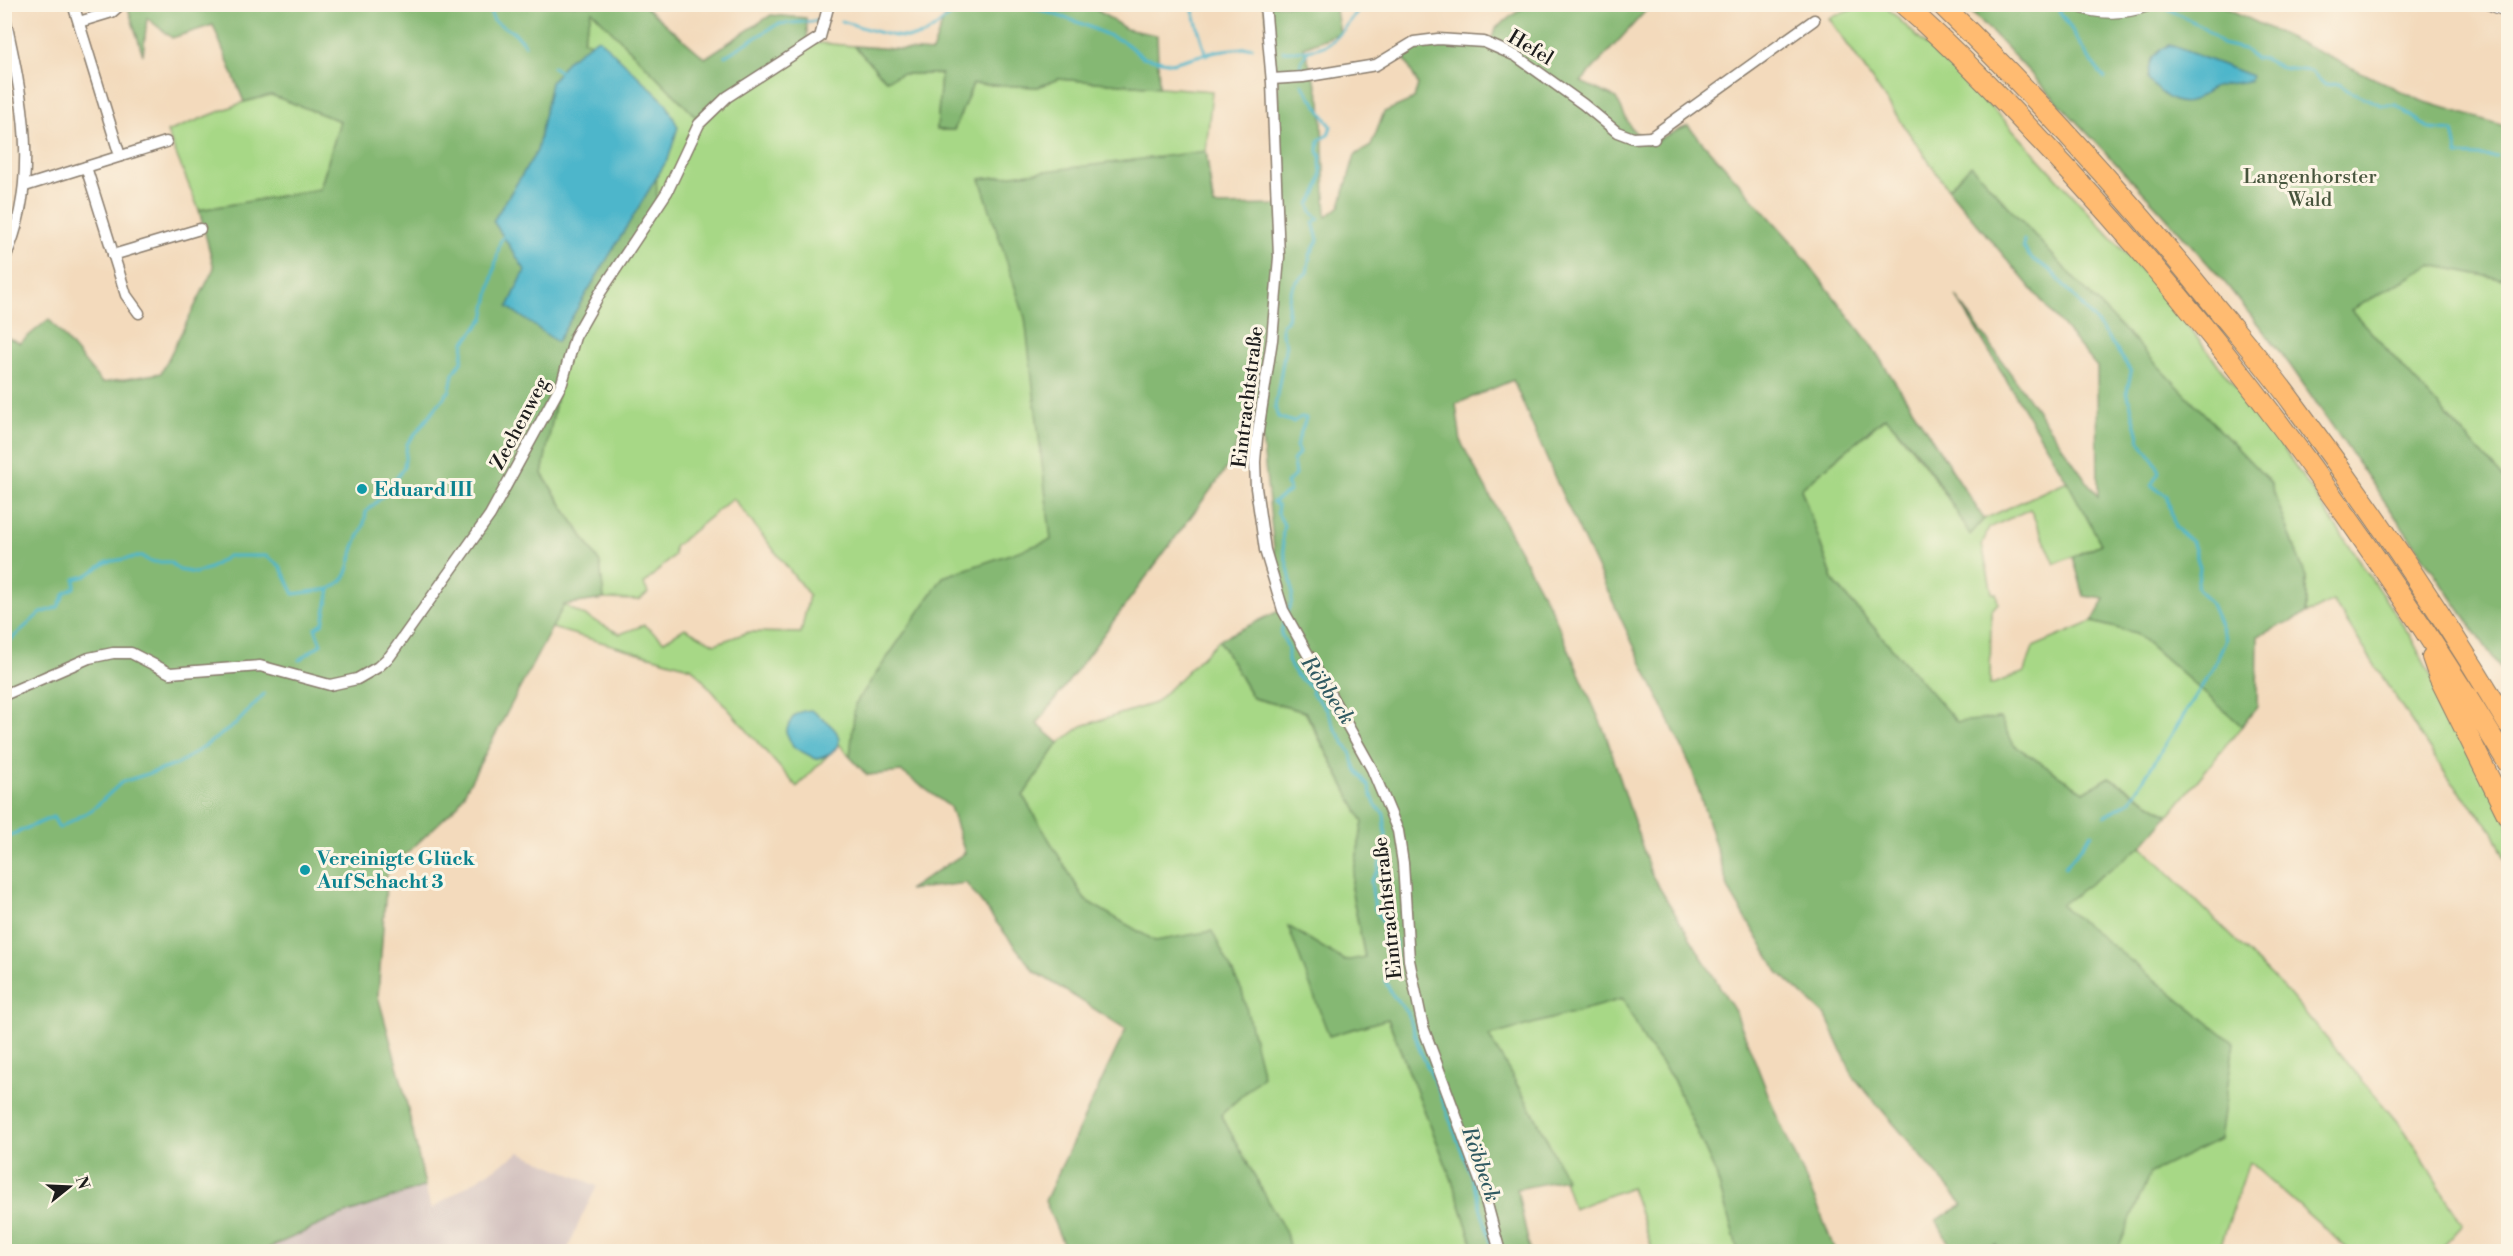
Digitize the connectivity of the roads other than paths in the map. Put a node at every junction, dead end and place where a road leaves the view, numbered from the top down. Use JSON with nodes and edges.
{"nodes":[{"id":1,"x":73,"y":4,"type":"edge"},
{"id":2,"x":829,"y":4,"type":"edge"},
{"id":3,"x":1265,"y":4,"type":"edge"},
{"id":4,"x":1903,"y":4,"type":"edge"},
{"id":5,"x":1941,"y":4,"type":"edge"},
{"id":6,"x":2077,"y":4,"type":"edge"},
{"id":7,"x":2148,"y":4,"type":"edge"},
{"id":8,"x":2492,"y":4,"type":"edge"},
{"id":9,"x":120,"y":5,"type":"edge"},
{"id":10,"x":2508,"y":10,"type":"edge"},
{"id":11,"x":4,"y":13,"type":"edge"},
{"id":12,"x":1814,"y":20,"type":"dead end"},
{"id":13,"x":79,"y":22,"type":"junction"},
{"id":14,"x":1272,"y":79,"type":"junction"},
{"id":15,"x":166,"y":142,"type":"dead end"},
{"id":16,"x":120,"y":156,"type":"junction"},
{"id":17,"x":86,"y":167,"type":"junction"},
{"id":18,"x":25,"y":186,"type":"junction"},
{"id":19,"x":200,"y":229,"type":"dead end"},
{"id":20,"x":113,"y":255,"type":"junction"},
{"id":21,"x":4,"y":260,"type":"edge"},
{"id":22,"x":139,"y":313,"type":"dead end"},
{"id":23,"x":2433,"y":604,"type":"junction"},
{"id":24,"x":2417,"y":617,"type":"junction"},
{"id":25,"x":4,"y":695,"type":"edge"},
{"id":26,"x":2508,"y":700,"type":"edge"},
{"id":27,"x":2508,"y":724,"type":"edge"},
{"id":28,"x":2508,"y":764,"type":"edge"},
{"id":29,"x":2508,"y":816,"type":"edge"},
{"id":30,"x":1500,"y":1251,"type":"edge"}],
"edges":[{"from":1,"to":13,"type":"street"},
{"from":2,"to":25,"type":"street","name":"Zechenweg"},
{"from":3,"to":14,"type":"street","name":"Eintrachtstraße"},
{"from":4,"to":24,"type":"highway"},
{"from":5,"to":23,"type":"highway"},
{"from":6,"to":7,"type":"street"},
{"from":8,"to":10,"type":"street"},
{"from":9,"to":13,"type":"street"},
{"from":11,"to":18,"type":"street"},
{"from":12,"to":14,"type":"street","name":"Hefel"},
{"from":13,"to":16,"type":"street"},
{"from":14,"to":30,"type":"street","name":"Eintrachtstraße"},
{"from":15,"to":16,"type":"street"},
{"from":16,"to":17,"type":"street"},
{"from":17,"to":18,"type":"street"},
{"from":17,"to":20,"type":"street"},
{"from":18,"to":21,"type":"street"},
{"from":19,"to":20,"type":"street"},
{"from":20,"to":22,"type":"street"},
{"from":23,"to":26,"type":"highway"},
{"from":23,"to":27,"type":"highway"},
{"from":24,"to":28,"type":"highway"},
{"from":24,"to":29,"type":"highway"}]}
